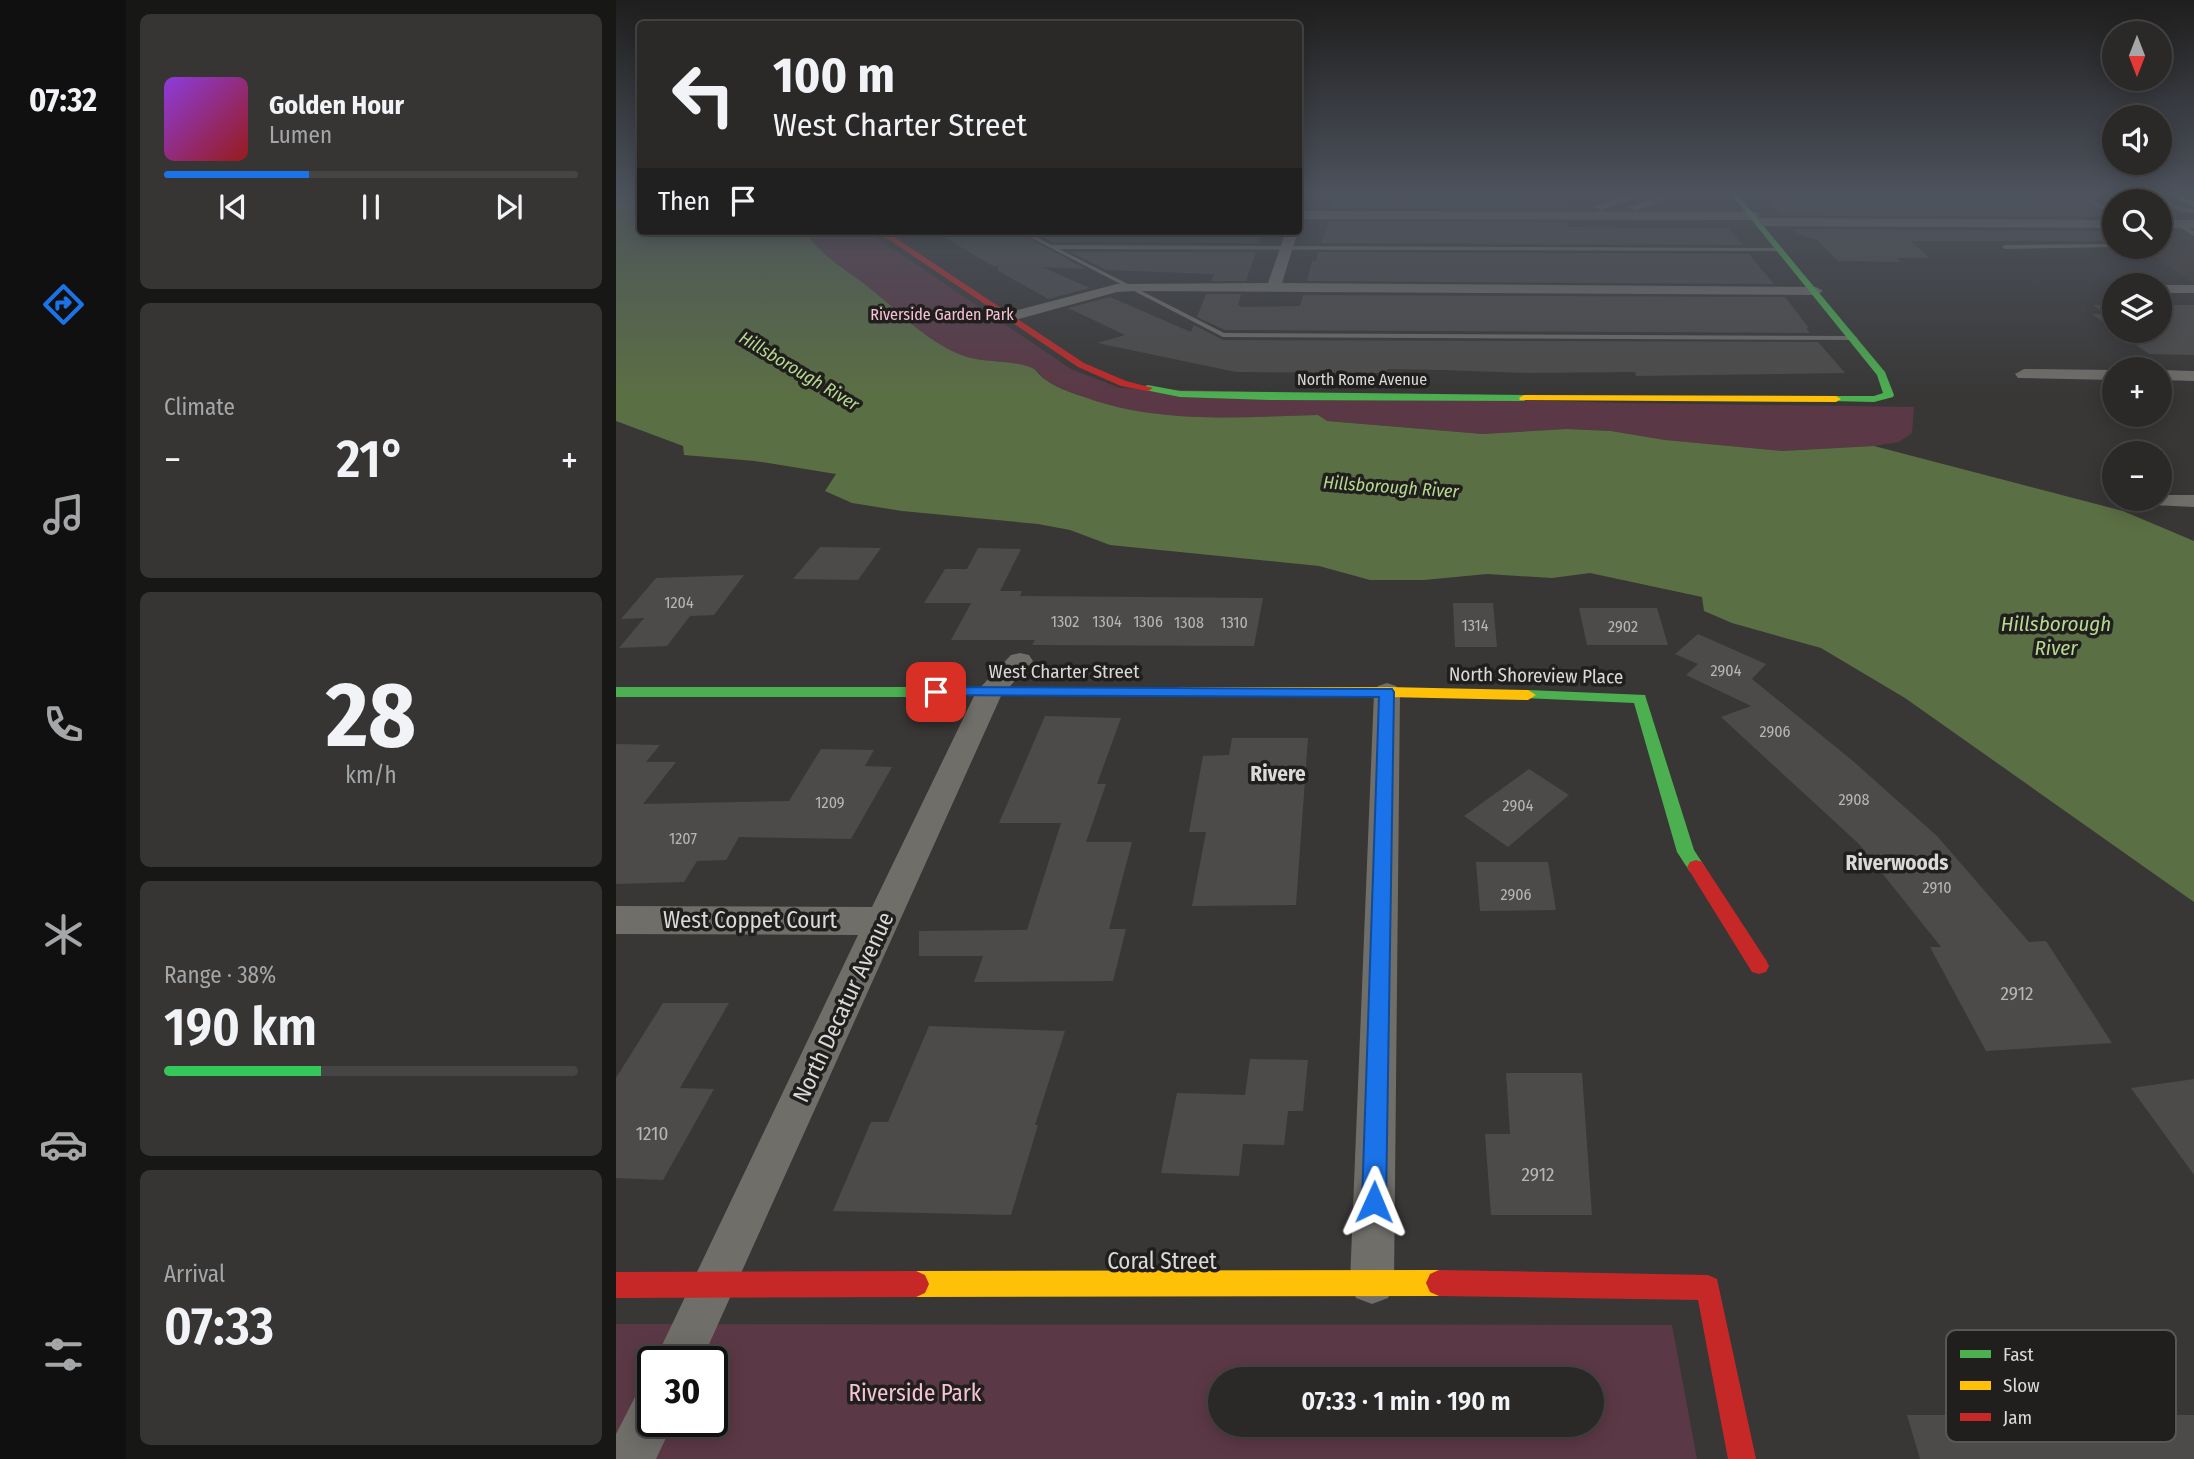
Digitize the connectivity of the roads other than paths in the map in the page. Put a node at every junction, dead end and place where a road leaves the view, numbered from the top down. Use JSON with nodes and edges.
{"nodes":[{"id":1,"x":925,"y":261,"type":"edge"},
{"id":2,"x":1077,"y":261,"type":"edge"},
{"id":3,"x":1282,"y":261,"type":"edge"},
{"id":4,"x":1791,"y":261,"type":"edge"},
{"id":5,"x":1129,"y":288,"type":"junction"},
{"id":6,"x":1273,"y":289,"type":"junction"},
{"id":7,"x":2172,"y":289,"type":"edge"},
{"id":8,"x":2194,"y":289,"type":"edge"},
{"id":9,"x":1816,"y":290,"type":"junction"},
{"id":10,"x":1008,"y":317,"type":"junction"},
{"id":11,"x":1854,"y":338,"type":"junction"},
{"id":12,"x":2024,"y":374,"type":"dead end"},
{"id":13,"x":2102,"y":375,"type":"edge"},
{"id":14,"x":2172,"y":375,"type":"edge"},
{"id":15,"x":2194,"y":376,"type":"edge"},
{"id":16,"x":2172,"y":501,"type":"edge"},
{"id":17,"x":2194,"y":501,"type":"edge"},
{"id":18,"x":1020,"y":661,"type":"dead end"},
{"id":19,"x":616,"y":692,"type":"edge"},
{"id":20,"x":989,"y":692,"type":"junction"},
{"id":21,"x":1387,"y":692,"type":"junction"},
{"id":22,"x":616,"y":920,"type":"edge"},
{"id":23,"x":883,"y":921,"type":"junction"},
{"id":24,"x":1759,"y":966,"type":"dead end"},
{"id":25,"x":1372,"y":1282,"type":"junction"},
{"id":26,"x":616,"y":1285,"type":"edge"},
{"id":27,"x":713,"y":1285,"type":"junction"},
{"id":28,"x":684,"y":1346,"type":"edge"},
{"id":29,"x":641,"y":1437,"type":"edge"},
{"id":30,"x":630,"y":1459,"type":"edge"},
{"id":31,"x":1742,"y":1459,"type":"edge"}],
"edges":[{"from":1,"to":10,"type":"street","name":"North Rome Avenue"},
{"from":2,"to":5,"type":"lane"},
{"from":3,"to":6,"type":"street"},
{"from":4,"to":9,"type":"street"},
{"from":5,"to":6,"type":"street"},
{"from":5,"to":10,"type":"street"},
{"from":5,"to":11,"type":"lane"},
{"from":6,"to":9,"type":"street"},
{"from":7,"to":8,"type":"street"},
{"from":9,"to":11,"type":"street"},
{"from":10,"to":11,"type":"street","name":"North Rome Avenue"},
{"from":12,"to":13,"type":"street"},
{"from":14,"to":15,"type":"street"},
{"from":16,"to":17,"type":"street"},
{"from":18,"to":20,"type":"street","name":"North Decatur Avenue"},
{"from":19,"to":20,"type":"street","name":"West Charter Street"},
{"from":20,"to":21,"type":"street","name":"West Charter Street"},
{"from":20,"to":23,"type":"street","name":"North Decatur Avenue"},
{"from":21,"to":24,"type":"street","name":"North Shoreview Place"},
{"from":21,"to":25,"type":"street"},
{"from":22,"to":23,"type":"street","name":"West Coppet Court"},
{"from":23,"to":27,"type":"street","name":"North Decatur Avenue"},
{"from":25,"to":27,"type":"street","name":"Coral Street"},
{"from":25,"to":31,"type":"street","name":"Coral Street"},
{"from":26,"to":27,"type":"street","name":"Coral Street"},
{"from":27,"to":28,"type":"street","name":"North Decatur Avenue"},
{"from":29,"to":30,"type":"street"}]}
